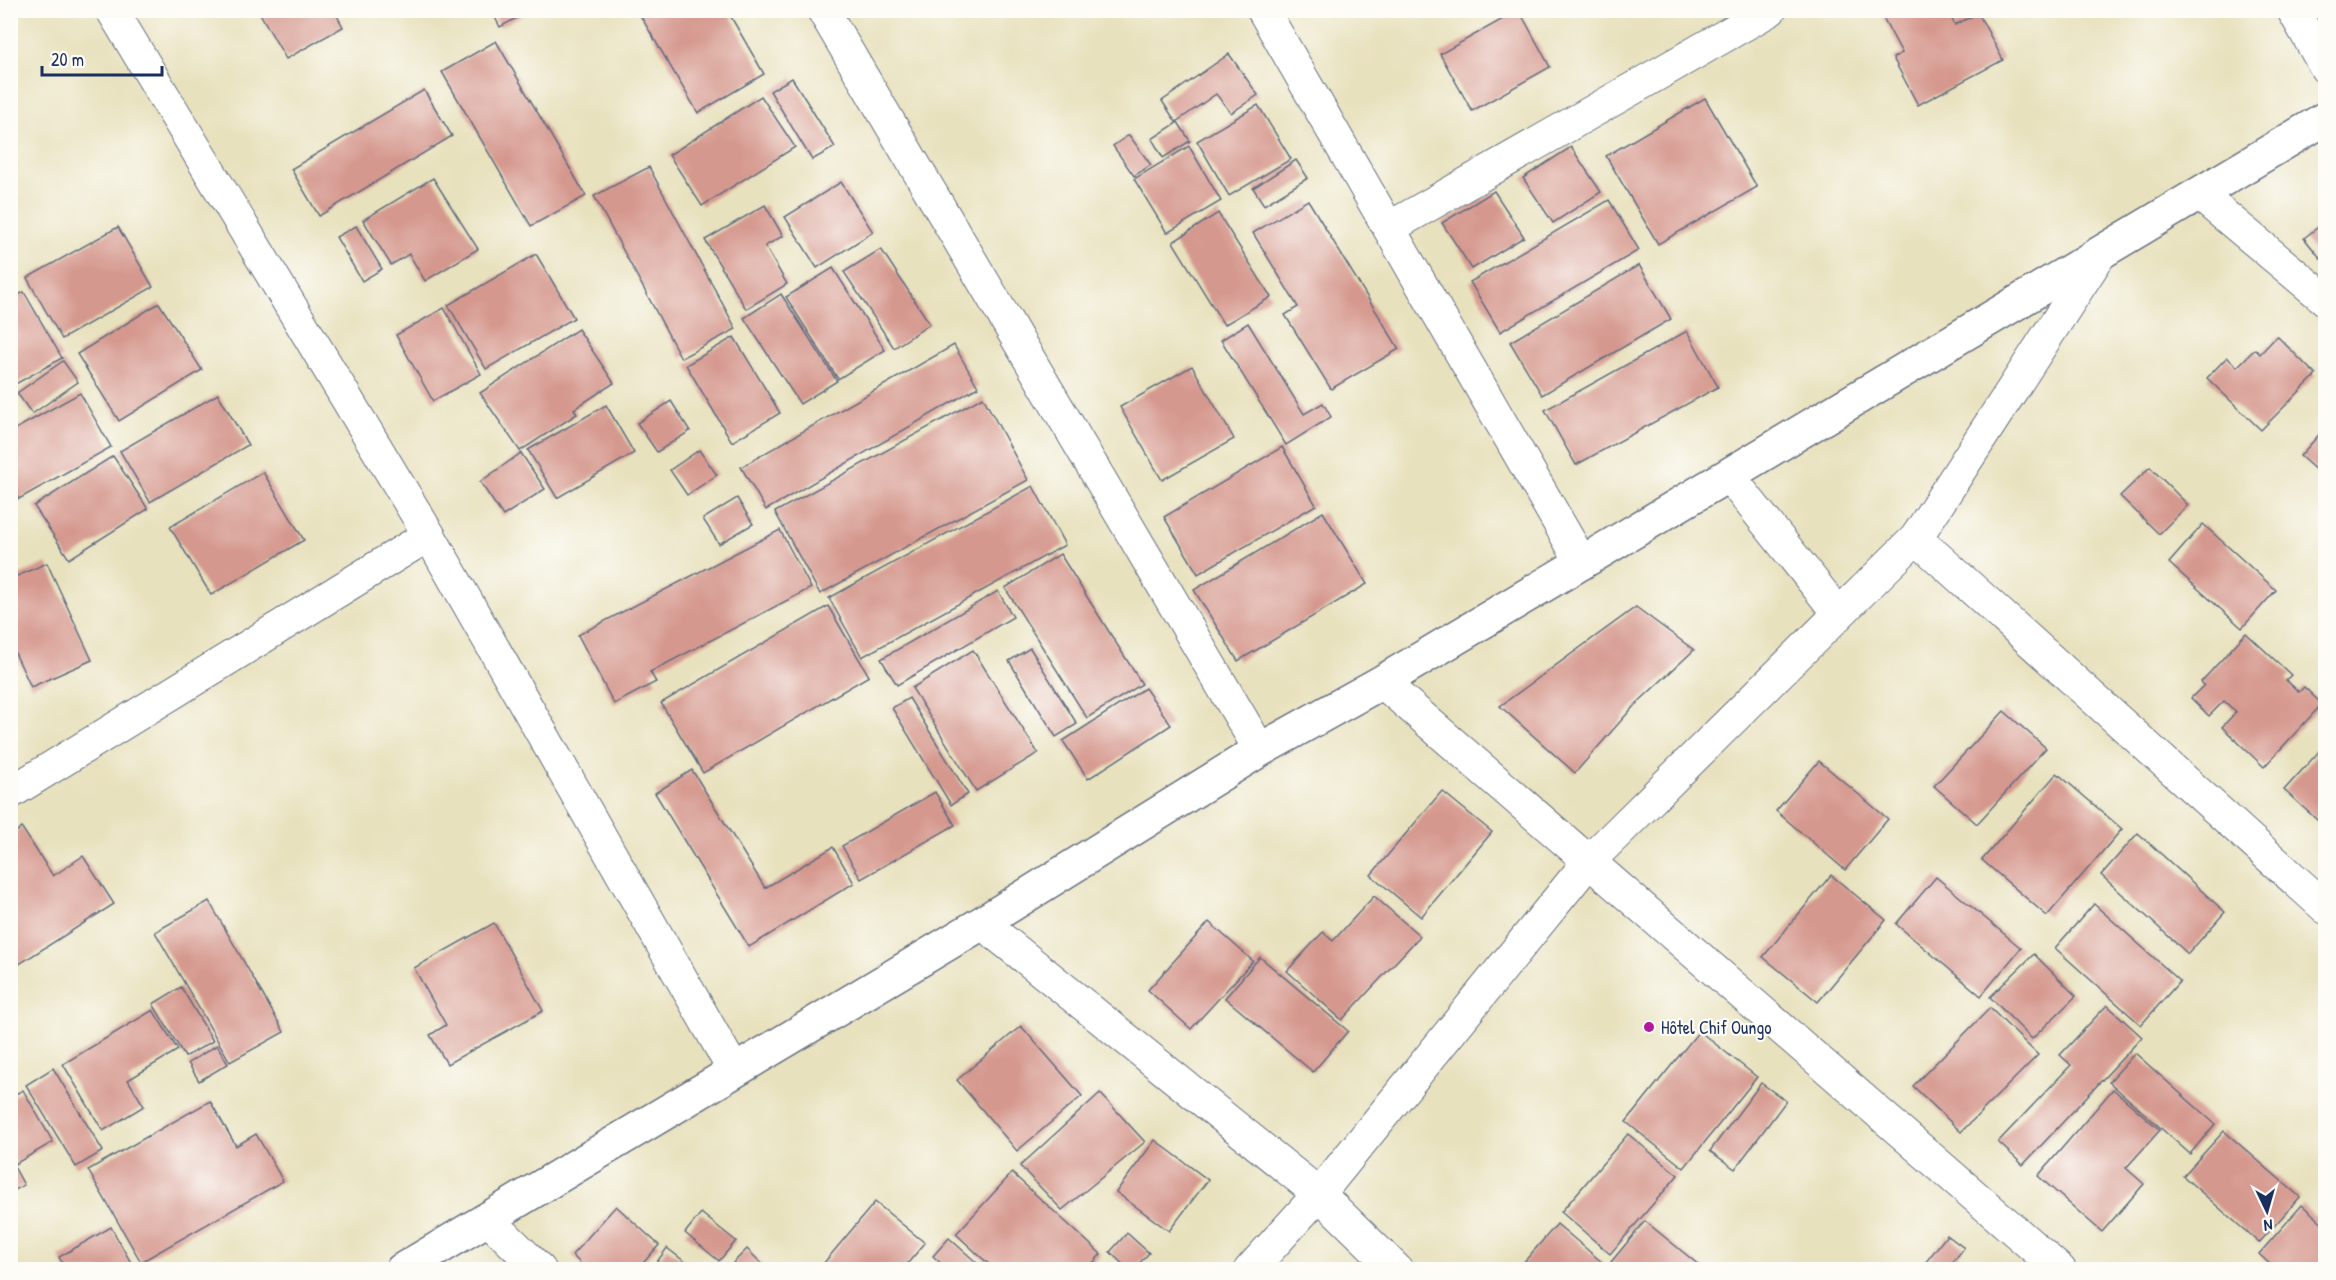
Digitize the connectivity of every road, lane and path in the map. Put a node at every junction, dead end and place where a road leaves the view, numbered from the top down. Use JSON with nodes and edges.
{"nodes":[{"id":1,"x":112,"y":10,"type":"edge"},
{"id":2,"x":823,"y":10,"type":"edge"},
{"id":3,"x":1263,"y":10,"type":"edge"},
{"id":4,"x":1770,"y":10,"type":"edge"},
{"id":5,"x":2293,"y":10,"type":"edge"},
{"id":6,"x":2325,"y":68,"type":"edge"},
{"id":7,"x":2325,"y":118,"type":"edge"},
{"id":8,"x":2199,"y":195,"type":"junction"},
{"id":9,"x":1389,"y":228,"type":"junction"},
{"id":10,"x":2101,"y":253,"type":"junction"},
{"id":11,"x":2325,"y":300,"type":"edge"},
{"id":12,"x":1729,"y":476,"type":"junction"},
{"id":13,"x":429,"y":535,"type":"junction"},
{"id":14,"x":1916,"y":538,"type":"junction"},
{"id":15,"x":1582,"y":563,"type":"junction"},
{"id":16,"x":1839,"y":614,"type":"junction"},
{"id":17,"x":1382,"y":682,"type":"junction"},
{"id":18,"x":1260,"y":750,"type":"junction"},
{"id":19,"x":10,"y":793,"type":"edge"},
{"id":20,"x":1589,"y":861,"type":"junction"},
{"id":21,"x":2325,"y":908,"type":"edge"},
{"id":22,"x":982,"y":923,"type":"junction"},
{"id":23,"x":733,"y":1070,"type":"junction"},
{"id":24,"x":1319,"y":1194,"type":"junction"},
{"id":25,"x":489,"y":1220,"type":"junction"},
{"id":26,"x":402,"y":1269,"type":"edge"},
{"id":27,"x":540,"y":1269,"type":"edge"},
{"id":28,"x":1250,"y":1269,"type":"edge"},
{"id":29,"x":1397,"y":1269,"type":"edge"},
{"id":30,"x":2060,"y":1269,"type":"edge"}],
"edges":[{"from":1,"to":13,"type":"street"},
{"from":2,"to":18,"type":"street"},
{"from":3,"to":9,"type":"street"},
{"from":4,"to":9,"type":"street"},
{"from":5,"to":6,"type":"street"},
{"from":7,"to":8,"type":"street"},
{"from":8,"to":10,"type":"street"},
{"from":8,"to":11,"type":"street"},
{"from":9,"to":15,"type":"street"},
{"from":10,"to":12,"type":"street"},
{"from":10,"to":14,"type":"street"},
{"from":12,"to":15,"type":"street"},
{"from":12,"to":16,"type":"street"},
{"from":13,"to":19,"type":"street"},
{"from":13,"to":23,"type":"street"},
{"from":14,"to":16,"type":"street"},
{"from":14,"to":21,"type":"street"},
{"from":15,"to":17,"type":"street"},
{"from":16,"to":20,"type":"street"},
{"from":17,"to":18,"type":"street"},
{"from":17,"to":20,"type":"street"},
{"from":18,"to":22,"type":"street"},
{"from":20,"to":24,"type":"street"},
{"from":20,"to":30,"type":"street"},
{"from":22,"to":23,"type":"street"},
{"from":22,"to":24,"type":"street"},
{"from":23,"to":25,"type":"street"},
{"from":24,"to":28,"type":"street"},
{"from":24,"to":29,"type":"street"},
{"from":25,"to":26,"type":"street"},
{"from":25,"to":27,"type":"street"}]}
